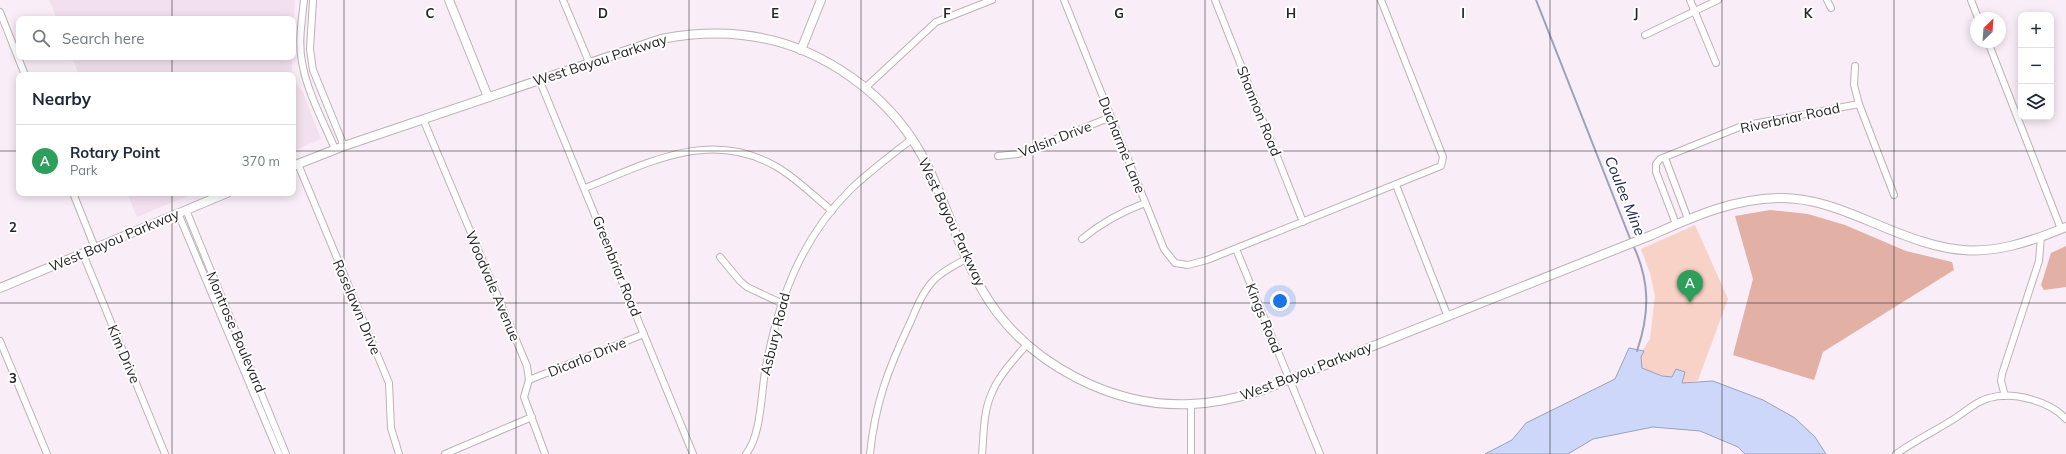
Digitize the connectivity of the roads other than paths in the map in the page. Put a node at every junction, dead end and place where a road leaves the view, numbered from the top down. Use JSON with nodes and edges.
{"nodes":[{"id":1,"x":304,"y":0,"type":"edge"},
{"id":2,"x":313,"y":0,"type":"edge"},
{"id":3,"x":449,"y":0,"type":"edge"},
{"id":4,"x":563,"y":0,"type":"edge"},
{"id":5,"x":821,"y":0,"type":"edge"},
{"id":6,"x":992,"y":0,"type":"edge"},
{"id":7,"x":1064,"y":0,"type":"edge"},
{"id":8,"x":1215,"y":0,"type":"edge"},
{"id":9,"x":1381,"y":0,"type":"edge"},
{"id":10,"x":1690,"y":0,"type":"edge"},
{"id":11,"x":1718,"y":0,"type":"edge"},
{"id":12,"x":1827,"y":0,"type":"edge"},
{"id":13,"x":1971,"y":0,"type":"edge"},
{"id":14,"x":304,"y":7,"type":"junction"},
{"id":15,"x":313,"y":8,"type":"junction"},
{"id":16,"x":1831,"y":8,"type":"dead end"},
{"id":17,"x":0,"y":12,"type":"edge"},
{"id":18,"x":1694,"y":12,"type":"junction"},
{"id":19,"x":1976,"y":12,"type":"edge"},
{"id":20,"x":1645,"y":35,"type":"dead end"},
{"id":21,"x":1990,"y":48,"type":"edge"},
{"id":22,"x":801,"y":50,"type":"junction"},
{"id":23,"x":16,"y":52,"type":"edge"},
{"id":24,"x":19,"y":60,"type":"edge"},
{"id":25,"x":589,"y":62,"type":"junction"},
{"id":26,"x":1716,"y":63,"type":"dead end"},
{"id":27,"x":1855,"y":66,"type":"dead end"},
{"id":28,"x":313,"y":70,"type":"junction"},
{"id":29,"x":24,"y":72,"type":"edge"},
{"id":30,"x":304,"y":72,"type":"junction"},
{"id":31,"x":540,"y":79,"type":"junction"},
{"id":32,"x":865,"y":88,"type":"junction"},
{"id":33,"x":488,"y":97,"type":"junction"},
{"id":34,"x":1859,"y":104,"type":"junction"},
{"id":35,"x":1111,"y":117,"type":"junction"},
{"id":36,"x":423,"y":119,"type":"junction"},
{"id":37,"x":912,"y":139,"type":"junction"},
{"id":38,"x":344,"y":146,"type":"junction"},
{"id":39,"x":335,"y":149,"type":"junction"},
{"id":40,"x":998,"y":156,"type":"dead end"},
{"id":41,"x":1665,"y":158,"type":"junction"},
{"id":42,"x":296,"y":165,"type":"edge"},
{"id":43,"x":1396,"y":185,"type":"junction"},
{"id":44,"x":585,"y":188,"type":"junction"},
{"id":45,"x":1894,"y":195,"type":"dead end"},
{"id":46,"x":74,"y":196,"type":"edge"},
{"id":47,"x":220,"y":196,"type":"edge"},
{"id":48,"x":1145,"y":203,"type":"junction"},
{"id":49,"x":186,"y":210,"type":"junction"},
{"id":50,"x":832,"y":211,"type":"junction"},
{"id":51,"x":178,"y":214,"type":"junction"},
{"id":52,"x":1688,"y":219,"type":"junction"},
{"id":53,"x":1303,"y":222,"type":"junction"},
{"id":54,"x":1676,"y":224,"type":"junction"},
{"id":55,"x":2064,"y":228,"type":"edge"},
{"id":56,"x":2042,"y":237,"type":"junction"},
{"id":57,"x":1082,"y":239,"type":"dead end"},
{"id":58,"x":95,"y":248,"type":"junction"},
{"id":59,"x":1236,"y":249,"type":"junction"},
{"id":60,"x":82,"y":254,"type":"junction"},
{"id":61,"x":720,"y":257,"type":"dead end"},
{"id":62,"x":966,"y":259,"type":"junction"},
{"id":63,"x":0,"y":288,"type":"edge"},
{"id":64,"x":781,"y":303,"type":"junction"},
{"id":65,"x":1448,"y":317,"type":"junction"},
{"id":66,"x":644,"y":334,"type":"junction"},
{"id":67,"x":0,"y":341,"type":"edge"},
{"id":68,"x":1027,"y":344,"type":"junction"},
{"id":69,"x":529,"y":380,"type":"junction"},
{"id":70,"x":1290,"y":380,"type":"junction"},
{"id":71,"x":2005,"y":396,"type":"junction"},
{"id":72,"x":1191,"y":404,"type":"junction"},
{"id":73,"x":532,"y":417,"type":"junction"},
{"id":74,"x":2066,"y":419,"type":"edge"},
{"id":75,"x":47,"y":454,"type":"edge"},
{"id":76,"x":165,"y":454,"type":"edge"},
{"id":77,"x":279,"y":454,"type":"edge"},
{"id":78,"x":286,"y":454,"type":"edge"},
{"id":79,"x":399,"y":454,"type":"edge"},
{"id":80,"x":445,"y":454,"type":"edge"},
{"id":81,"x":545,"y":454,"type":"edge"},
{"id":82,"x":693,"y":454,"type":"edge"},
{"id":83,"x":746,"y":454,"type":"edge"},
{"id":84,"x":870,"y":454,"type":"edge"},
{"id":85,"x":982,"y":454,"type":"edge"},
{"id":86,"x":1191,"y":454,"type":"edge"},
{"id":87,"x":1320,"y":454,"type":"edge"},
{"id":88,"x":1896,"y":454,"type":"edge"}],
"edges":[{"from":1,"to":14,"type":"street"},
{"from":2,"to":15,"type":"street"},
{"from":3,"to":33,"type":"street"},
{"from":4,"to":25,"type":"street"},
{"from":5,"to":22,"type":"street"},
{"from":6,"to":32,"type":"street"},
{"from":7,"to":35,"type":"street","name":"Ducharme Lane"},
{"from":8,"to":53,"type":"street","name":"Shannon Road"},
{"from":9,"to":43,"type":"street"},
{"from":10,"to":18,"type":"street"},
{"from":11,"to":18,"type":"street"},
{"from":12,"to":16,"type":"street"},
{"from":13,"to":19,"type":"street"},
{"from":14,"to":15,"type":"street"},
{"from":14,"to":30,"type":"street"},
{"from":15,"to":28,"type":"street"},
{"from":17,"to":23,"type":"street"},
{"from":18,"to":20,"type":"street"},
{"from":18,"to":26,"type":"street"},
{"from":21,"to":55,"type":"street"},
{"from":22,"to":25,"type":"street","name":"West Bayou Parkway"},
{"from":22,"to":32,"type":"street","name":"West Bayou Parkway"},
{"from":24,"to":29,"type":"street"},
{"from":25,"to":31,"type":"street","name":"West Bayou Parkway"},
{"from":27,"to":34,"type":"street"},
{"from":28,"to":30,"type":"street"},
{"from":28,"to":38,"type":"street"},
{"from":30,"to":39,"type":"street"},
{"from":31,"to":33,"type":"street","name":"West Bayou Parkway"},
{"from":31,"to":44,"type":"street","name":"Greenbriar Road"},
{"from":32,"to":37,"type":"street","name":"West Bayou Parkway"},
{"from":33,"to":36,"type":"street","name":"West Bayou Parkway"},
{"from":34,"to":41,"type":"street","name":"Riverbriar Road"},
{"from":34,"to":45,"type":"street"},
{"from":35,"to":40,"type":"street","name":"Valsin Drive"},
{"from":35,"to":48,"type":"street","name":"Ducharme Lane"},
{"from":36,"to":38,"type":"street","name":"West Bayou Parkway"},
{"from":36,"to":69,"type":"street","name":"Woodvale Avenue"},
{"from":37,"to":50,"type":"street","name":"Asbury Road"},
{"from":37,"to":62,"type":"street","name":"West Bayou Parkway"},
{"from":38,"to":39,"type":"street","name":"West Bayou Parkway"},
{"from":39,"to":42,"type":"street","name":"West Bayou Parkway"},
{"from":41,"to":52,"type":"street"},
{"from":41,"to":54,"type":"street","name":"Riverbriar Road"},
{"from":42,"to":79,"type":"street","name":"Roselawn Drive"},
{"from":43,"to":53,"type":"street"},
{"from":43,"to":65,"type":"street"},
{"from":44,"to":50,"type":"street"},
{"from":44,"to":66,"type":"street","name":"Greenbriar Road"},
{"from":46,"to":58,"type":"street"},
{"from":47,"to":49,"type":"street","name":"West Bayou Parkway"},
{"from":48,"to":57,"type":"street"},
{"from":48,"to":59,"type":"street","name":"Ducharme Lane"},
{"from":49,"to":51,"type":"street","name":"West Bayou Parkway"},
{"from":49,"to":78,"type":"street","name":"Montrose Boulevard"},
{"from":50,"to":64,"type":"street","name":"Asbury Road"},
{"from":51,"to":58,"type":"street","name":"West Bayou Parkway"},
{"from":51,"to":77,"type":"street","name":"Montrose Boulevard"},
{"from":52,"to":54,"type":"street","name":"West Bayou Parkway"},
{"from":52,"to":56,"type":"street","name":"West Bayou Parkway"},
{"from":53,"to":59,"type":"street"},
{"from":54,"to":65,"type":"street","name":"West Bayou Parkway"},
{"from":55,"to":56,"type":"street","name":"West Bayou Parkway"},
{"from":56,"to":71,"type":"street"},
{"from":58,"to":60,"type":"street","name":"West Bayou Parkway"},
{"from":59,"to":70,"type":"street","name":"Kings Road"},
{"from":60,"to":63,"type":"street","name":"West Bayou Parkway"},
{"from":60,"to":76,"type":"street","name":"Kim Drive"},
{"from":61,"to":64,"type":"street"},
{"from":62,"to":68,"type":"street","name":"West Bayou Parkway"},
{"from":62,"to":84,"type":"street"},
{"from":64,"to":83,"type":"street","name":"Asbury Road"},
{"from":65,"to":70,"type":"street","name":"West Bayou Parkway"},
{"from":66,"to":69,"type":"street","name":"Dicarlo Drive"},
{"from":66,"to":82,"type":"street","name":"Greenbriar Road"},
{"from":67,"to":75,"type":"street"},
{"from":68,"to":72,"type":"street","name":"West Bayou Parkway"},
{"from":68,"to":85,"type":"street"},
{"from":69,"to":73,"type":"street","name":"Woodvale Avenue"},
{"from":70,"to":72,"type":"street","name":"West Bayou Parkway"},
{"from":70,"to":87,"type":"street","name":"Kings Road"},
{"from":71,"to":74,"type":"street"},
{"from":71,"to":88,"type":"street"},
{"from":72,"to":86,"type":"street"},
{"from":73,"to":80,"type":"street"},
{"from":73,"to":81,"type":"street","name":"Woodvale Avenue"}]}
